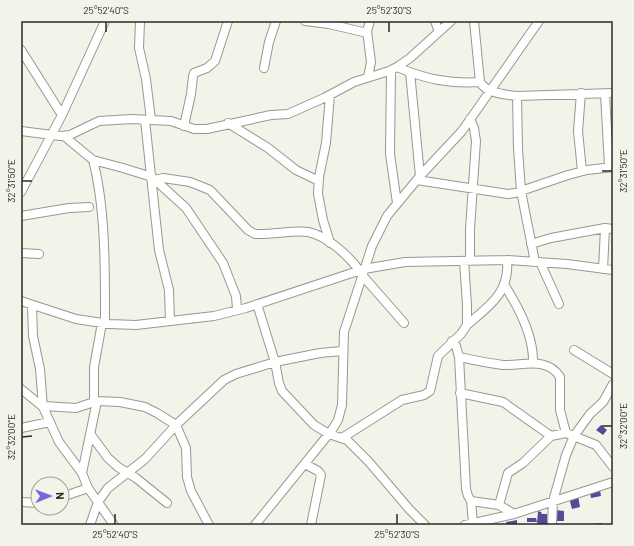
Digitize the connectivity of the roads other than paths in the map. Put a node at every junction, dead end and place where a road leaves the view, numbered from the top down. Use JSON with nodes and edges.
{"nodes":[{"id":1,"x":105,"y":21,"type":"edge"},
{"id":2,"x":140,"y":21,"type":"edge"},
{"id":3,"x":228,"y":21,"type":"edge"},
{"id":4,"x":276,"y":21,"type":"edge"},
{"id":5,"x":305,"y":21,"type":"edge"},
{"id":6,"x":370,"y":21,"type":"edge"},
{"id":7,"x":435,"y":21,"type":"edge"},
{"id":8,"x":451,"y":21,"type":"edge"},
{"id":9,"x":474,"y":21,"type":"edge"},
{"id":10,"x":539,"y":21,"type":"edge"},
{"id":11,"x":438,"y":32,"type":"junction"},
{"id":12,"x":367,"y":33,"type":"junction"},
{"id":13,"x":21,"y":50,"type":"edge"},
{"id":14,"x":264,"y":68,"type":"dead end"},
{"id":15,"x":394,"y":68,"type":"junction"},
{"id":16,"x":410,"y":72,"type":"junction"},
{"id":17,"x":368,"y":77,"type":"junction"},
{"id":18,"x":480,"y":82,"type":"junction"},
{"id":19,"x":490,"y":90,"type":"junction"},
{"id":20,"x":581,"y":93,"type":"junction"},
{"id":21,"x":609,"y":93,"type":"edge"},
{"id":22,"x":330,"y":95,"type":"junction"},
{"id":23,"x":517,"y":96,"type":"junction"},
{"id":24,"x":62,"y":115,"type":"junction"},
{"id":25,"x":470,"y":119,"type":"junction"},
{"id":26,"x":148,"y":120,"type":"junction"},
{"id":27,"x":228,"y":123,"type":"junction"},
{"id":28,"x":184,"y":126,"type":"junction"},
{"id":29,"x":21,"y":131,"type":"edge"},
{"id":30,"x":50,"y":136,"type":"junction"},
{"id":31,"x":64,"y":136,"type":"junction"},
{"id":32,"x":93,"y":160,"type":"junction"},
{"id":33,"x":611,"y":167,"type":"edge"},
{"id":34,"x":582,"y":171,"type":"junction"},
{"id":35,"x":419,"y":178,"type":"junction"},
{"id":36,"x":153,"y":179,"type":"junction"},
{"id":37,"x":319,"y":181,"type":"junction"},
{"id":38,"x":473,"y":189,"type":"junction"},
{"id":39,"x":521,"y":191,"type":"junction"},
{"id":40,"x":21,"y":192,"type":"edge"},
{"id":41,"x":397,"y":203,"type":"junction"},
{"id":42,"x":89,"y":207,"type":"dead end"},
{"id":43,"x":21,"y":216,"type":"edge"},
{"id":44,"x":609,"y":229,"type":"edge"},
{"id":45,"x":330,"y":243,"type":"junction"},
{"id":46,"x":531,"y":244,"type":"junction"},
{"id":47,"x":21,"y":253,"type":"edge"},
{"id":48,"x":39,"y":254,"type":"dead end"},
{"id":49,"x":507,"y":260,"type":"junction"},
{"id":50,"x":467,"y":261,"type":"junction"},
{"id":51,"x":537,"y":262,"type":"junction"},
{"id":52,"x":603,"y":269,"type":"junction"},
{"id":53,"x":613,"y":270,"type":"edge"},
{"id":54,"x":362,"y":271,"type":"junction"},
{"id":55,"x":505,"y":286,"type":"junction"},
{"id":56,"x":21,"y":300,"type":"edge"},
{"id":57,"x":256,"y":304,"type":"junction"},
{"id":58,"x":559,"y":304,"type":"dead end"},
{"id":59,"x":32,"y":305,"type":"junction"},
{"id":60,"x":237,"y":310,"type":"junction"},
{"id":61,"x":170,"y":321,"type":"junction"},
{"id":62,"x":103,"y":323,"type":"junction"},
{"id":63,"x":404,"y":323,"type":"dead end"},
{"id":64,"x":467,"y":325,"type":"junction"},
{"id":65,"x":452,"y":341,"type":"junction"},
{"id":66,"x":574,"y":350,"type":"dead end"},
{"id":67,"x":342,"y":351,"type":"junction"},
{"id":68,"x":459,"y":357,"type":"junction"},
{"id":69,"x":275,"y":362,"type":"junction"},
{"id":70,"x":533,"y":363,"type":"junction"},
{"id":71,"x":613,"y":374,"type":"edge"},
{"id":72,"x":613,"y":384,"type":"edge"},
{"id":73,"x":21,"y":389,"type":"edge"},
{"id":74,"x":460,"y":393,"type":"junction"},
{"id":75,"x":96,"y":402,"type":"junction"},
{"id":76,"x":43,"y":406,"type":"junction"},
{"id":77,"x":50,"y":422,"type":"junction"},
{"id":78,"x":176,"y":425,"type":"junction"},
{"id":79,"x":21,"y":428,"type":"edge"},
{"id":80,"x":330,"y":434,"type":"junction"},
{"id":81,"x":570,"y":434,"type":"junction"},
{"id":82,"x":91,"y":435,"type":"junction"},
{"id":83,"x":550,"y":436,"type":"junction"},
{"id":84,"x":342,"y":438,"type":"junction"},
{"id":85,"x":305,"y":464,"type":"junction"},
{"id":86,"x":613,"y":467,"type":"edge"},
{"id":87,"x":82,"y":473,"type":"junction"},
{"id":88,"x":126,"y":473,"type":"junction"},
{"id":89,"x":613,"y":482,"type":"edge"},
{"id":90,"x":88,"y":488,"type":"junction"},
{"id":91,"x":70,"y":494,"type":"edge"},
{"id":92,"x":471,"y":501,"type":"junction"},
{"id":93,"x":553,"y":501,"type":"junction"},
{"id":94,"x":98,"y":502,"type":"junction"},
{"id":95,"x":167,"y":503,"type":"dead end"},
{"id":96,"x":499,"y":505,"type":"junction"},
{"id":97,"x":514,"y":514,"type":"junction"},
{"id":98,"x":469,"y":524,"type":"edge"},
{"id":99,"x":90,"y":525,"type":"edge"},
{"id":100,"x":114,"y":525,"type":"edge"},
{"id":101,"x":209,"y":525,"type":"edge"},
{"id":102,"x":254,"y":525,"type":"edge"},
{"id":103,"x":311,"y":525,"type":"edge"},
{"id":104,"x":425,"y":525,"type":"edge"},
{"id":105,"x":552,"y":525,"type":"edge"}],
"edges":[{"from":1,"to":24,"type":"street"},
{"from":2,"to":26,"type":"street"},
{"from":3,"to":28,"type":"street"},
{"from":4,"to":14,"type":"street"},
{"from":5,"to":12,"type":"street"},
{"from":6,"to":12,"type":"street"},
{"from":7,"to":11,"type":"street"},
{"from":8,"to":11,"type":"street"},
{"from":9,"to":18,"type":"street"},
{"from":10,"to":19,"type":"street"},
{"from":11,"to":15,"type":"street"},
{"from":12,"to":17,"type":"street"},
{"from":13,"to":24,"type":"street"},
{"from":15,"to":16,"type":"street"},
{"from":15,"to":17,"type":"street"},
{"from":15,"to":41,"type":"street"},
{"from":16,"to":18,"type":"street"},
{"from":16,"to":35,"type":"street"},
{"from":17,"to":22,"type":"street"},
{"from":18,"to":19,"type":"street"},
{"from":19,"to":23,"type":"street"},
{"from":19,"to":25,"type":"street"},
{"from":20,"to":21,"type":"street"},
{"from":20,"to":23,"type":"street"},
{"from":20,"to":34,"type":"street"},
{"from":21,"to":33,"type":"street"},
{"from":22,"to":27,"type":"street"},
{"from":22,"to":37,"type":"street"},
{"from":23,"to":39,"type":"street"},
{"from":24,"to":30,"type":"street"},
{"from":25,"to":35,"type":"street"},
{"from":25,"to":38,"type":"street"},
{"from":26,"to":28,"type":"street"},
{"from":26,"to":31,"type":"street"},
{"from":26,"to":36,"type":"street"},
{"from":27,"to":28,"type":"street"},
{"from":27,"to":37,"type":"street"},
{"from":29,"to":30,"type":"street"},
{"from":30,"to":31,"type":"street"},
{"from":30,"to":40,"type":"street"},
{"from":31,"to":32,"type":"street"},
{"from":32,"to":36,"type":"street"},
{"from":32,"to":62,"type":"street"},
{"from":33,"to":34,"type":"street"},
{"from":34,"to":39,"type":"street"},
{"from":35,"to":38,"type":"street"},
{"from":35,"to":41,"type":"street"},
{"from":36,"to":45,"type":"street"},
{"from":36,"to":60,"type":"street"},
{"from":36,"to":61,"type":"street"},
{"from":37,"to":45,"type":"street"},
{"from":38,"to":39,"type":"street"},
{"from":38,"to":50,"type":"street"},
{"from":39,"to":46,"type":"street"},
{"from":41,"to":54,"type":"street"},
{"from":42,"to":43,"type":"street"},
{"from":44,"to":46,"type":"street"},
{"from":44,"to":52,"type":"street"},
{"from":45,"to":54,"type":"street"},
{"from":46,"to":51,"type":"street"},
{"from":47,"to":48,"type":"street"},
{"from":49,"to":50,"type":"street"},
{"from":49,"to":51,"type":"street"},
{"from":49,"to":55,"type":"street"},
{"from":50,"to":54,"type":"street"},
{"from":50,"to":64,"type":"street"},
{"from":51,"to":52,"type":"street"},
{"from":51,"to":58,"type":"street"},
{"from":52,"to":53,"type":"street"},
{"from":54,"to":57,"type":"street"},
{"from":54,"to":63,"type":"street"},
{"from":54,"to":67,"type":"street"},
{"from":55,"to":64,"type":"street"},
{"from":55,"to":70,"type":"street"},
{"from":56,"to":59,"type":"street"},
{"from":57,"to":60,"type":"street"},
{"from":57,"to":69,"type":"street"},
{"from":59,"to":62,"type":"street"},
{"from":59,"to":76,"type":"street"},
{"from":60,"to":61,"type":"street"},
{"from":61,"to":62,"type":"street"},
{"from":62,"to":75,"type":"street"},
{"from":64,"to":65,"type":"street"},
{"from":65,"to":68,"type":"street"},
{"from":65,"to":84,"type":"street"},
{"from":66,"to":71,"type":"street"},
{"from":67,"to":69,"type":"street"},
{"from":67,"to":80,"type":"street"},
{"from":68,"to":70,"type":"street"},
{"from":68,"to":74,"type":"street"},
{"from":69,"to":78,"type":"street"},
{"from":69,"to":80,"type":"street"},
{"from":70,"to":81,"type":"street"},
{"from":72,"to":81,"type":"street"},
{"from":73,"to":76,"type":"street"},
{"from":74,"to":83,"type":"street"},
{"from":74,"to":92,"type":"street"},
{"from":75,"to":76,"type":"street"},
{"from":75,"to":78,"type":"street"},
{"from":75,"to":82,"type":"street"},
{"from":76,"to":77,"type":"street"},
{"from":77,"to":79,"type":"street"},
{"from":77,"to":87,"type":"street"},
{"from":78,"to":88,"type":"street"},
{"from":78,"to":101,"type":"street"},
{"from":80,"to":84,"type":"street"},
{"from":80,"to":85,"type":"street"},
{"from":81,"to":83,"type":"street"},
{"from":81,"to":86,"type":"street"},
{"from":81,"to":93,"type":"street"},
{"from":82,"to":87,"type":"street"},
{"from":82,"to":88,"type":"street"},
{"from":83,"to":96,"type":"street"},
{"from":84,"to":104,"type":"street"},
{"from":85,"to":102,"type":"street"},
{"from":85,"to":103,"type":"street"},
{"from":87,"to":90,"type":"street"},
{"from":88,"to":94,"type":"street"},
{"from":88,"to":95,"type":"street"},
{"from":89,"to":93,"type":"street"},
{"from":90,"to":91,"type":"street"},
{"from":90,"to":94,"type":"street"},
{"from":92,"to":96,"type":"street"},
{"from":92,"to":98,"type":"street"},
{"from":93,"to":97,"type":"street"},
{"from":93,"to":105,"type":"street"},
{"from":94,"to":99,"type":"street"},
{"from":94,"to":100,"type":"street"},
{"from":96,"to":97,"type":"street"},
{"from":97,"to":98,"type":"street"}]}
